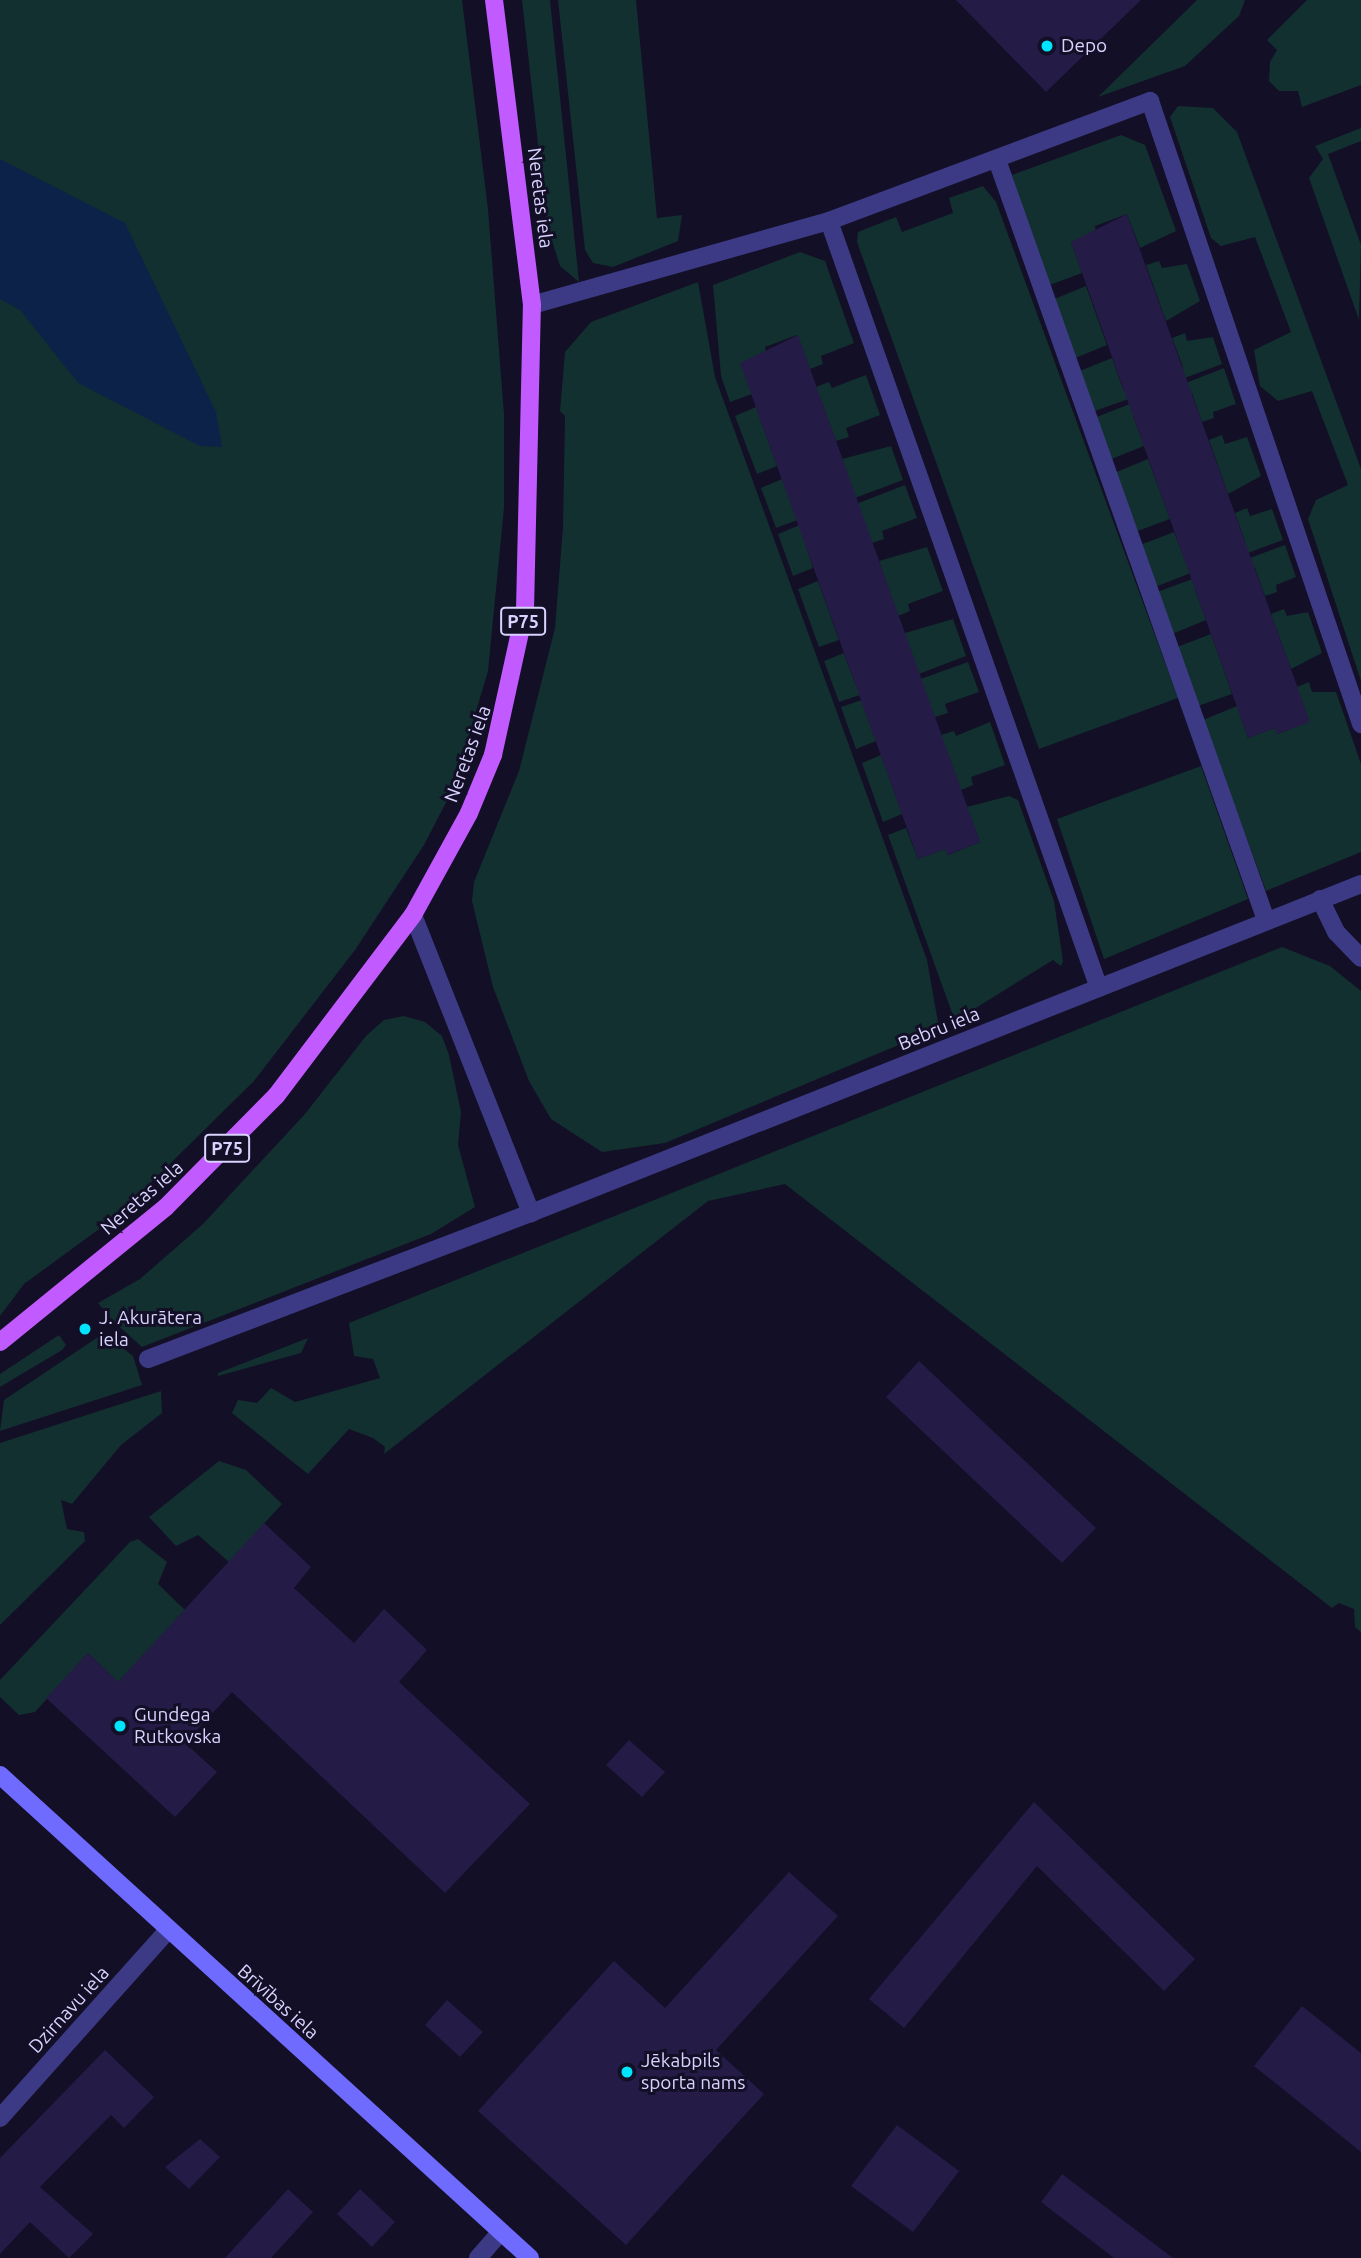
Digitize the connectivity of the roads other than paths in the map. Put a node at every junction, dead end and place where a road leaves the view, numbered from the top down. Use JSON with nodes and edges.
{"nodes":[{"id":1,"x":494,"y":0,"type":"edge"},
{"id":2,"x":997,"y":160,"type":"junction"},
{"id":3,"x":829,"y":221,"type":"junction"},
{"id":4,"x":532,"y":304,"type":"junction"},
{"id":5,"x":1361,"y":724,"type":"edge"},
{"id":6,"x":1361,"y":884,"type":"edge"},
{"id":7,"x":1320,"y":899,"type":"junction"},
{"id":8,"x":412,"y":915,"type":"junction"},
{"id":9,"x":1266,"y":920,"type":"junction"},
{"id":10,"x":1361,"y":958,"type":"edge"},
{"id":11,"x":1099,"y":988,"type":"junction"},
{"id":12,"x":531,"y":1213,"type":"junction"},
{"id":13,"x":0,"y":1342,"type":"edge"},
{"id":14,"x":148,"y":1359,"type":"dead end"},
{"id":15,"x":0,"y":1775,"type":"edge"},
{"id":16,"x":168,"y":1930,"type":"junction"},
{"id":17,"x":0,"y":2118,"type":"edge"},
{"id":18,"x":500,"y":2233,"type":"junction"},
{"id":19,"x":478,"y":2258,"type":"edge"},
{"id":20,"x":530,"y":2258,"type":"edge"}],
"edges":[{"from":1,"to":4,"type":"main road","name":"Neretas iela","number":"P75"},
{"from":2,"to":3,"type":"street"},
{"from":2,"to":5,"type":"street"},
{"from":2,"to":9,"type":"street"},
{"from":3,"to":4,"type":"street"},
{"from":3,"to":11,"type":"street"},
{"from":4,"to":8,"type":"main road","name":"Neretas iela","number":"P75"},
{"from":6,"to":7,"type":"street","name":"Bebru iela"},
{"from":7,"to":9,"type":"street","name":"Bebru iela"},
{"from":7,"to":10,"type":"street"},
{"from":8,"to":12,"type":"street"},
{"from":8,"to":13,"type":"main road","name":"Neretas iela","number":"P75"},
{"from":9,"to":11,"type":"street","name":"Bebru iela"},
{"from":11,"to":12,"type":"street","name":"Bebru iela"},
{"from":12,"to":14,"type":"street","name":"Bebru iela"},
{"from":15,"to":16,"type":"main road","name":"Brīvības iela"},
{"from":16,"to":17,"type":"street","name":"Dzirnavu iela"},
{"from":16,"to":18,"type":"main road","name":"Brīvības iela"},
{"from":18,"to":19,"type":"street"},
{"from":18,"to":20,"type":"main road","name":"Brīvības iela"}]}
